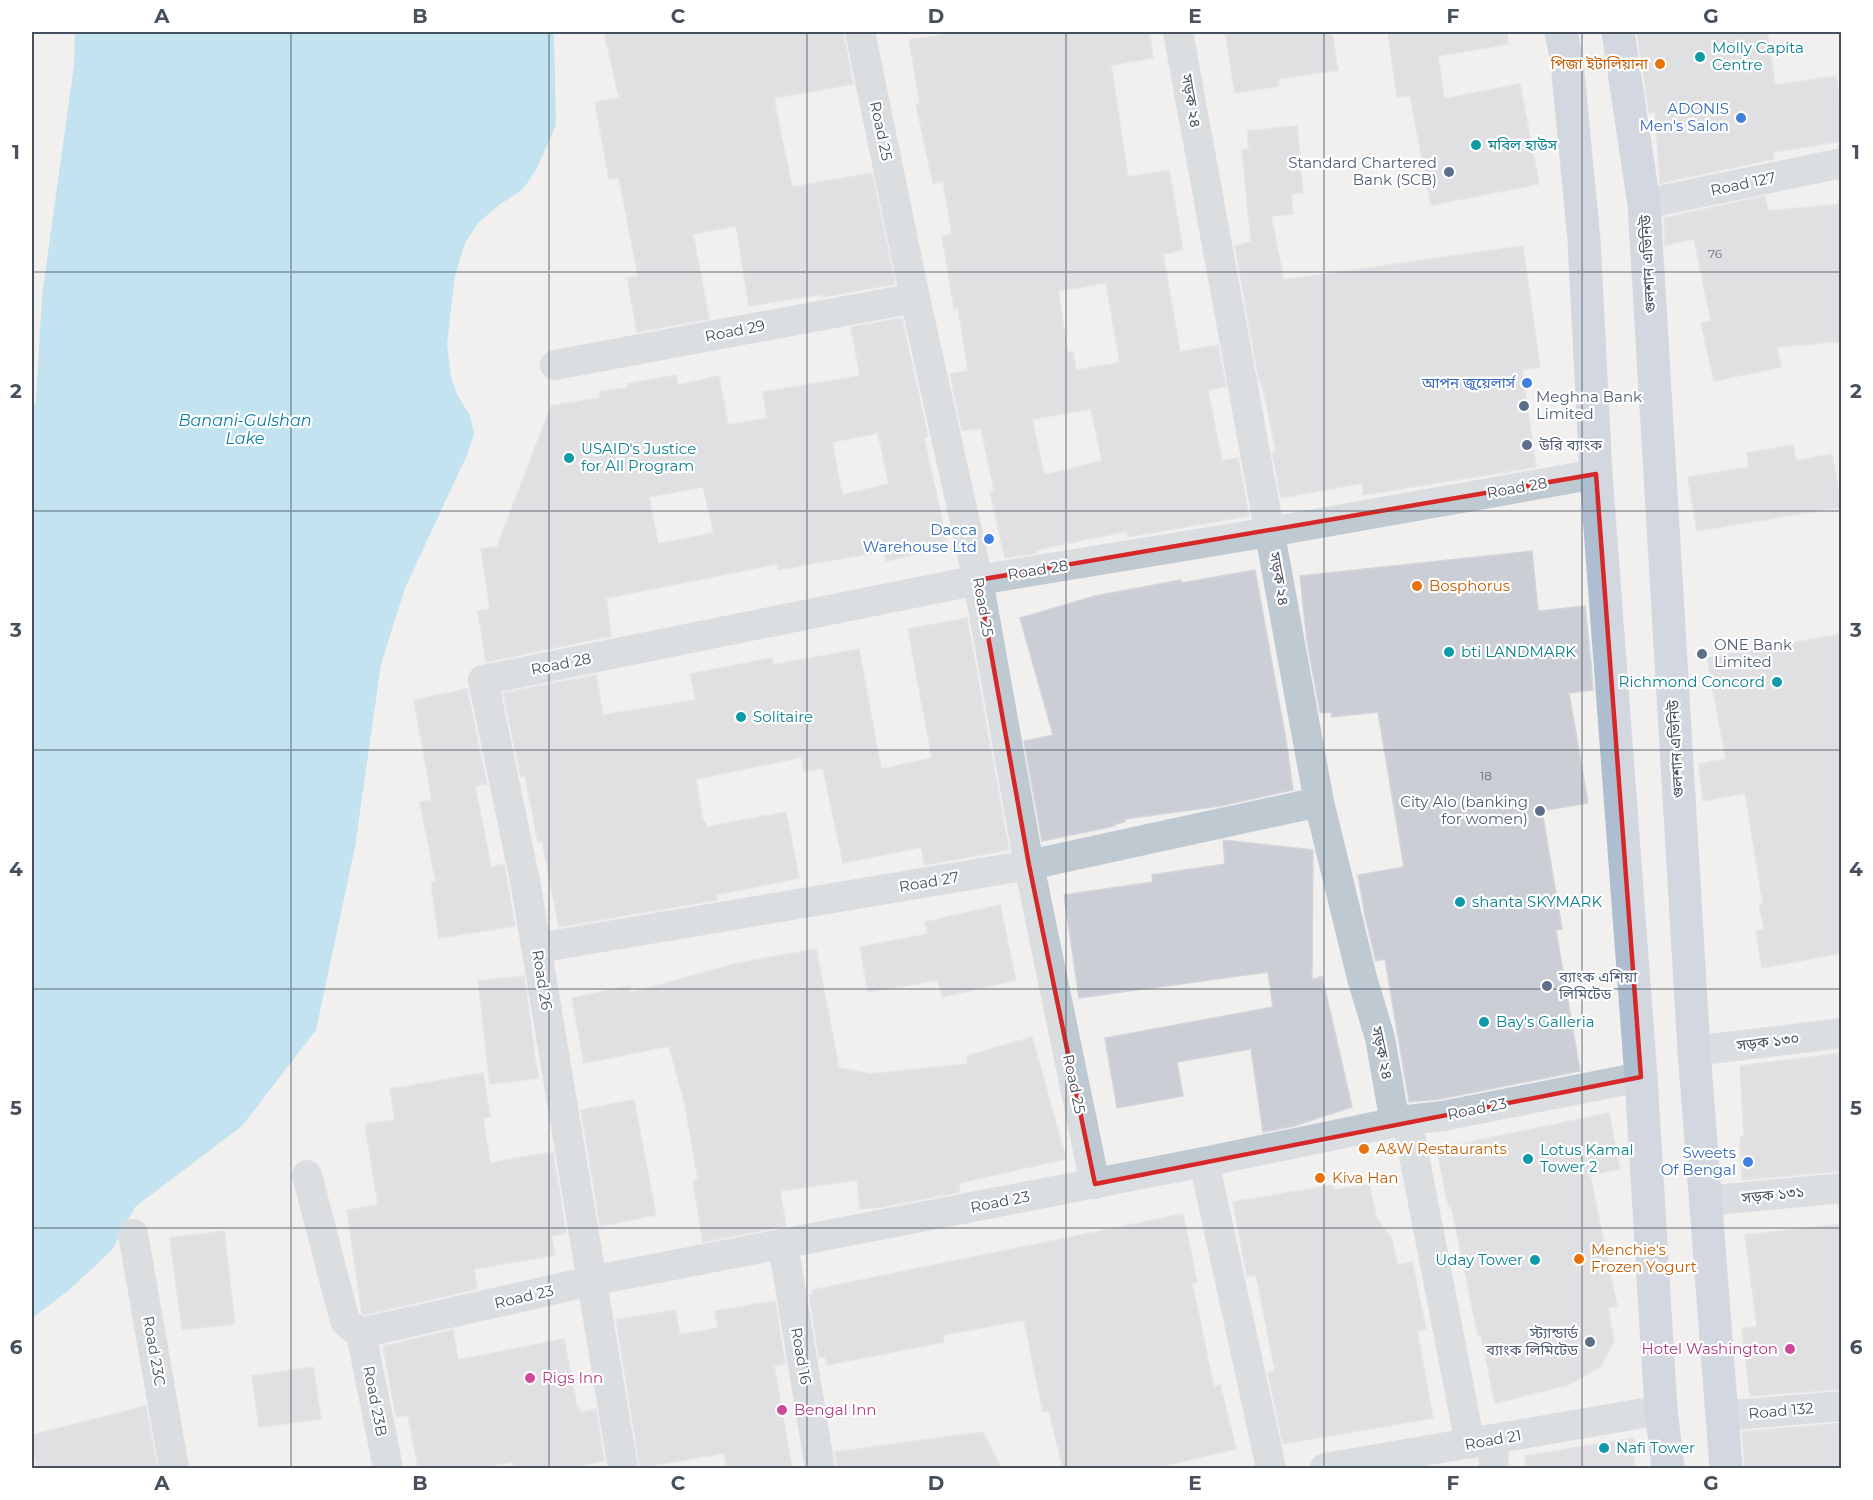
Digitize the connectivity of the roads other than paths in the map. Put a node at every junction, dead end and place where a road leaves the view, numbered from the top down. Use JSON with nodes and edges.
{"nodes":[{"id":1,"x":860,"y":32,"type":"edge"},
{"id":2,"x":1178,"y":32,"type":"edge"},
{"id":3,"x":1561,"y":32,"type":"edge"},
{"id":4,"x":1618,"y":32,"type":"edge"},
{"id":5,"x":1842,"y":163,"type":"edge"},
{"id":6,"x":1644,"y":204,"type":"junction"},
{"id":7,"x":915,"y":298,"type":"junction"},
{"id":8,"x":555,"y":365,"type":"dead end"},
{"id":9,"x":1596,"y":474,"type":"junction"},
{"id":10,"x":1270,"y":532,"type":"junction"},
{"id":11,"x":978,"y":580,"type":"junction"},
{"id":12,"x":483,"y":680,"type":"joint"},
{"id":13,"x":1318,"y":802,"type":"junction"},
{"id":14,"x":1029,"y":865,"type":"junction"},
{"id":15,"x":537,"y":948,"type":"junction"},
{"id":16,"x":1842,"y":1034,"type":"edge"},
{"id":17,"x":1694,"y":1051,"type":"junction"},
{"id":18,"x":1641,"y":1077,"type":"junction"},
{"id":19,"x":1401,"y":1122,"type":"junction"},
{"id":20,"x":1204,"y":1162,"type":"junction"},
{"id":21,"x":307,"y":1175,"type":"dead end"},
{"id":22,"x":1095,"y":1184,"type":"junction"},
{"id":23,"x":1842,"y":1188,"type":"edge"},
{"id":24,"x":1706,"y":1201,"type":"junction"},
{"id":25,"x":133,"y":1234,"type":"dead end"},
{"id":26,"x":783,"y":1244,"type":"junction"},
{"id":27,"x":591,"y":1281,"type":"junction"},
{"id":28,"x":361,"y":1333,"type":"junction"},
{"id":29,"x":1842,"y":1406,"type":"edge"},
{"id":30,"x":1661,"y":1410,"type":"junction"},
{"id":31,"x":1721,"y":1416,"type":"junction"},
{"id":32,"x":1486,"y":1451,"type":"edge"},
{"id":33,"x":174,"y":1468,"type":"edge"},
{"id":34,"x":388,"y":1468,"type":"edge"},
{"id":35,"x":623,"y":1468,"type":"edge"},
{"id":36,"x":820,"y":1468,"type":"edge"},
{"id":37,"x":1271,"y":1468,"type":"edge"},
{"id":38,"x":1325,"y":1468,"type":"edge"},
{"id":39,"x":1668,"y":1468,"type":"edge"},
{"id":40,"x":1726,"y":1468,"type":"edge"}],
"edges":[{"from":1,"to":7,"type":"street","name":"Road 25"},
{"from":2,"to":10,"type":"street","name":"সড়ক ২৪"},
{"from":3,"to":9,"type":"main road"},
{"from":4,"to":6,"type":"main road","name":"গুলশান এভিনিউ"},
{"from":5,"to":6,"type":"street","name":"Road 127"},
{"from":6,"to":17,"type":"main road","name":"গুলশান এভিনিউ"},
{"from":7,"to":8,"type":"street","name":"Road 29"},
{"from":7,"to":11,"type":"street","name":"Road 25"},
{"from":9,"to":10,"type":"street","name":"Road 28"},
{"from":9,"to":18,"type":"main road"},
{"from":10,"to":11,"type":"street","name":"Road 28"},
{"from":10,"to":13,"type":"street","name":"সড়ক ২৪"},
{"from":11,"to":12,"type":"street","name":"Road 28"},
{"from":11,"to":14,"type":"street","name":"Road 25"},
{"from":12,"to":15,"type":"street","name":"Road 26"},
{"from":13,"to":14,"type":"street","name":"Road 27"},
{"from":13,"to":19,"type":"street","name":"সড়ক ২৪"},
{"from":14,"to":15,"type":"street","name":"Road 27"},
{"from":14,"to":22,"type":"street","name":"Road 25"},
{"from":15,"to":27,"type":"street","name":"Road 26"},
{"from":16,"to":17,"type":"street","name":"সড়ক ১৩০"},
{"from":17,"to":24,"type":"main road","name":"গুলশান এভিনিউ"},
{"from":18,"to":19,"type":"street","name":"Road 23"},
{"from":18,"to":30,"type":"main road"},
{"from":19,"to":20,"type":"street","name":"Road 23"},
{"from":19,"to":32,"type":"street","name":"সড়ক ২৪"},
{"from":20,"to":22,"type":"street","name":"Road 23"},
{"from":20,"to":37,"type":"street"},
{"from":21,"to":28,"type":"street"},
{"from":22,"to":26,"type":"street","name":"Road 23"},
{"from":23,"to":24,"type":"street","name":"সড়ক ১৩১"},
{"from":24,"to":31,"type":"main road","name":"গুলশান এভিনিউ"},
{"from":25,"to":33,"type":"street","name":"Road 23C"},
{"from":26,"to":27,"type":"street","name":"Road 23"},
{"from":26,"to":36,"type":"street","name":"Road 16"},
{"from":27,"to":28,"type":"street","name":"Road 23"},
{"from":27,"to":35,"type":"street","name":"Road 26"},
{"from":28,"to":34,"type":"street","name":"Road 23B"},
{"from":29,"to":31,"type":"street","name":"Road 132"},
{"from":30,"to":32,"type":"street","name":"Road 21"},
{"from":30,"to":39,"type":"main road"},
{"from":31,"to":40,"type":"main road","name":"গুলশান এভিনিউ"},
{"from":32,"to":38,"type":"street","name":"Road 21"}]}
